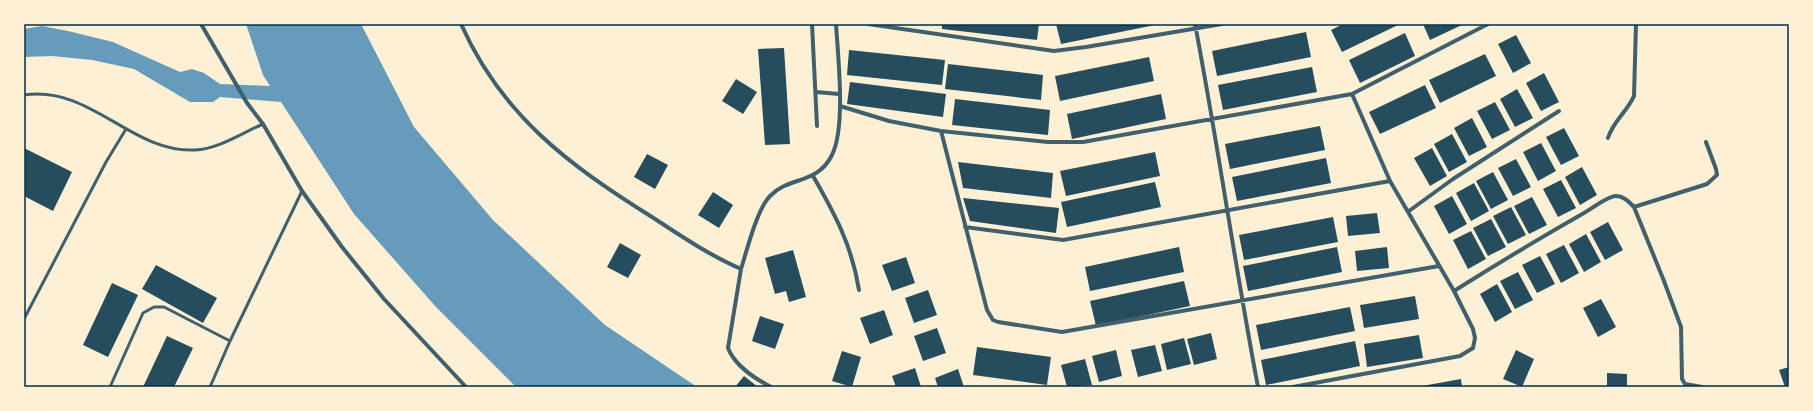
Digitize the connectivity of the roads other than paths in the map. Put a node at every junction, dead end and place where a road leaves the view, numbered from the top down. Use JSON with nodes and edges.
{"nodes":[{"id":1,"x":201,"y":24,"type":"edge"},
{"id":2,"x":461,"y":24,"type":"edge"},
{"id":3,"x":812,"y":24,"type":"edge"},
{"id":4,"x":836,"y":24,"type":"edge"},
{"id":5,"x":868,"y":24,"type":"edge"},
{"id":6,"x":1222,"y":24,"type":"edge"},
{"id":7,"x":1488,"y":24,"type":"edge"},
{"id":8,"x":1636,"y":24,"type":"edge"},
{"id":9,"x":1195,"y":26,"type":"edge"},
{"id":10,"x":816,"y":92,"type":"junction"},
{"id":11,"x":839,"y":94,"type":"junction"},
{"id":12,"x":1352,"y":94,"type":"junction"},
{"id":13,"x":24,"y":95,"type":"edge"},
{"id":14,"x":840,"y":106,"type":"junction"},
{"id":15,"x":1559,"y":111,"type":"dead end"},
{"id":16,"x":1212,"y":120,"type":"junction"},
{"id":17,"x":263,"y":124,"type":"junction"},
{"id":18,"x":817,"y":126,"type":"dead end"},
{"id":19,"x":126,"y":129,"type":"junction"},
{"id":20,"x":941,"y":131,"type":"junction"},
{"id":21,"x":1608,"y":138,"type":"dead end"},
{"id":22,"x":1706,"y":142,"type":"dead end"},
{"id":23,"x":813,"y":176,"type":"junction"},
{"id":24,"x":1390,"y":181,"type":"junction"},
{"id":25,"x":302,"y":190,"type":"junction"},
{"id":26,"x":1634,"y":207,"type":"junction"},
{"id":27,"x":1227,"y":210,"type":"junction"},
{"id":28,"x":1409,"y":211,"type":"junction"},
{"id":29,"x":965,"y":227,"type":"junction"},
{"id":30,"x":1439,"y":266,"type":"junction"},
{"id":31,"x":740,"y":269,"type":"junction"},
{"id":32,"x":859,"y":290,"type":"dead end"},
{"id":33,"x":1454,"y":290,"type":"junction"},
{"id":34,"x":1242,"y":302,"type":"junction"},
{"id":35,"x":24,"y":318,"type":"edge"},
{"id":36,"x":230,"y":341,"type":"junction"},
{"id":37,"x":110,"y":387,"type":"edge"},
{"id":38,"x":210,"y":387,"type":"edge"},
{"id":39,"x":466,"y":387,"type":"edge"},
{"id":40,"x":771,"y":387,"type":"edge"},
{"id":41,"x":1258,"y":387,"type":"edge"},
{"id":42,"x":1294,"y":387,"type":"edge"},
{"id":43,"x":1702,"y":387,"type":"edge"}],
"edges":[{"from":1,"to":17,"type":"street"},
{"from":2,"to":31,"type":"street"},
{"from":3,"to":10,"type":"street"},
{"from":4,"to":11,"type":"street"},
{"from":5,"to":9,"type":"street"},
{"from":6,"to":9,"type":"street"},
{"from":7,"to":12,"type":"street"},
{"from":8,"to":21,"type":"street"},
{"from":9,"to":16,"type":"street"},
{"from":10,"to":11,"type":"street"},
{"from":10,"to":18,"type":"street"},
{"from":11,"to":14,"type":"street"},
{"from":12,"to":16,"type":"street"},
{"from":12,"to":24,"type":"street"},
{"from":13,"to":19,"type":"lane"},
{"from":14,"to":20,"type":"street"},
{"from":14,"to":23,"type":"street"},
{"from":15,"to":28,"type":"street"},
{"from":16,"to":20,"type":"street"},
{"from":16,"to":27,"type":"street"},
{"from":17,"to":19,"type":"lane"},
{"from":17,"to":25,"type":"street"},
{"from":19,"to":35,"type":"lane"},
{"from":20,"to":29,"type":"street"},
{"from":22,"to":26,"type":"street"},
{"from":23,"to":31,"type":"street"},
{"from":23,"to":32,"type":"street"},
{"from":24,"to":27,"type":"street"},
{"from":24,"to":28,"type":"street"},
{"from":25,"to":36,"type":"lane"},
{"from":25,"to":39,"type":"street"},
{"from":26,"to":33,"type":"street"},
{"from":26,"to":43,"type":"street"},
{"from":27,"to":29,"type":"street"},
{"from":27,"to":34,"type":"street"},
{"from":28,"to":30,"type":"street"},
{"from":29,"to":34,"type":"street"},
{"from":30,"to":33,"type":"street"},
{"from":30,"to":34,"type":"street"},
{"from":31,"to":40,"type":"street"},
{"from":33,"to":42,"type":"street"},
{"from":34,"to":41,"type":"street"},
{"from":36,"to":37,"type":"lane"},
{"from":36,"to":38,"type":"lane"}]}
